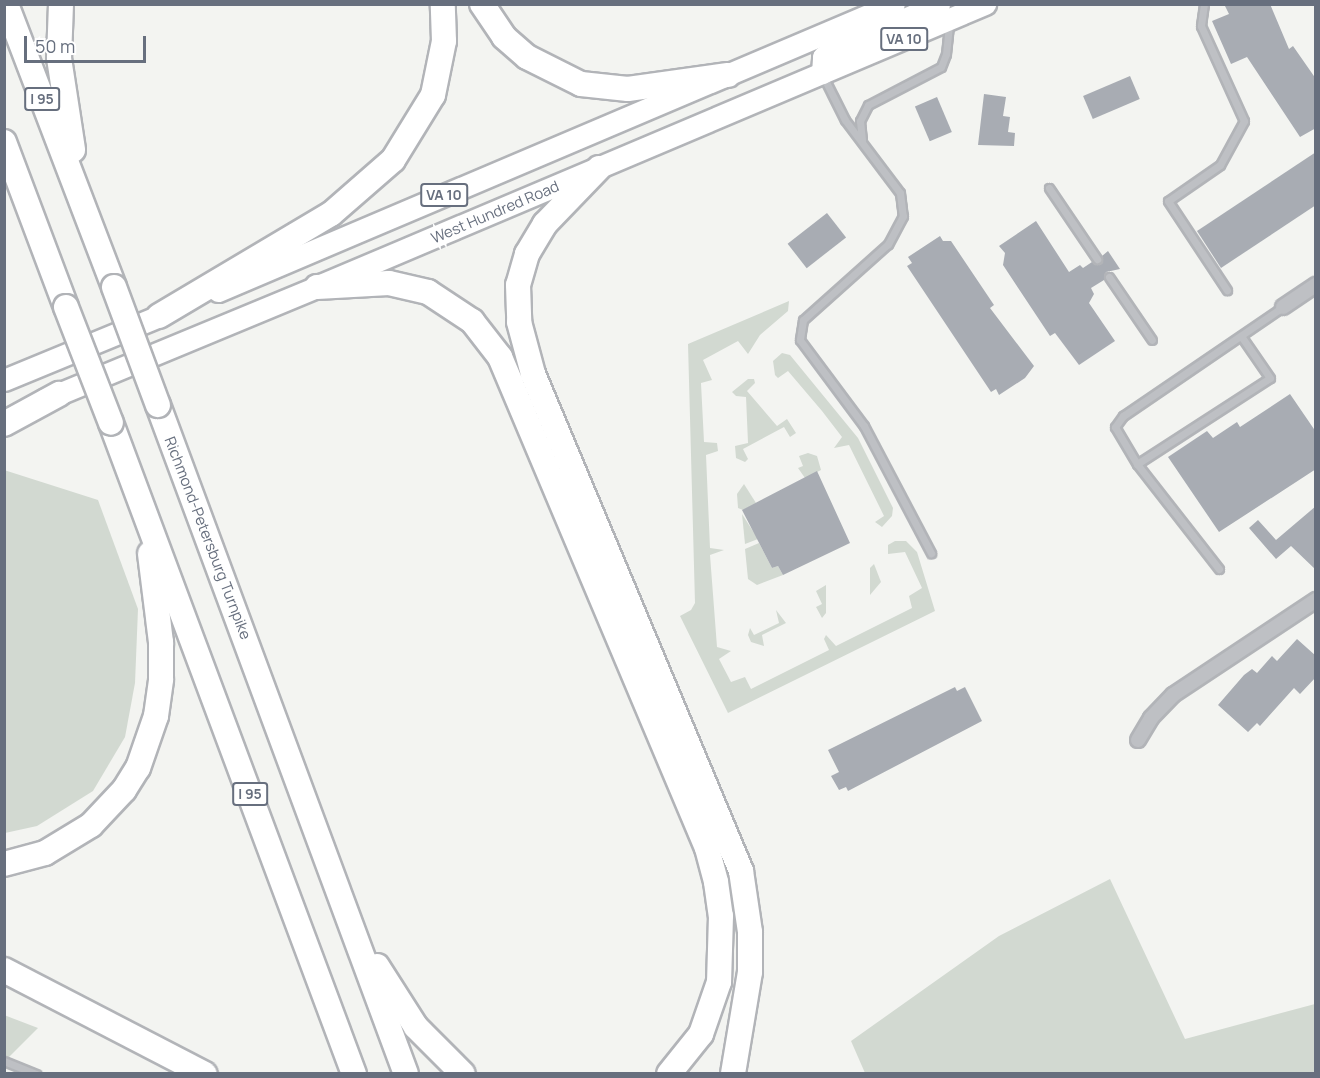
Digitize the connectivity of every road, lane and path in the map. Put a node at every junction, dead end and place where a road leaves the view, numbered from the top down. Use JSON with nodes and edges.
{"nodes":[{"id":1,"x":6,"y":4,"type":"edge"},
{"id":2,"x":61,"y":4,"type":"edge"},
{"id":3,"x":442,"y":4,"type":"edge"},
{"id":4,"x":482,"y":4,"type":"edge"},
{"id":5,"x":894,"y":4,"type":"edge"},
{"id":6,"x":985,"y":4,"type":"edge"},
{"id":7,"x":1204,"y":4,"type":"edge"},
{"id":8,"x":944,"y":12,"type":"edge"},
{"id":9,"x":822,"y":73,"type":"junction"},
{"id":10,"x":728,"y":75,"type":"junction"},
{"id":11,"x":862,"y":140,"type":"junction"},
{"id":12,"x":4,"y":142,"type":"edge"},
{"id":13,"x":599,"y":168,"type":"junction"},
{"id":14,"x":1049,"y":188,"type":"dead end"},
{"id":15,"x":80,"y":194,"type":"junction"},
{"id":16,"x":1097,"y":259,"type":"dead end"},
{"id":17,"x":1109,"y":277,"type":"dead end"},
{"id":18,"x":1316,"y":285,"type":"edge"},
{"id":19,"x":317,"y":286,"type":"junction"},
{"id":20,"x":1227,"y":290,"type":"dead end"},
{"id":21,"x":1283,"y":307,"type":"joint"},
{"id":22,"x":159,"y":316,"type":"junction"},
{"id":23,"x":1241,"y":336,"type":"junction"},
{"id":24,"x":1152,"y":340,"type":"dead end"},
{"id":25,"x":4,"y":380,"type":"edge"},
{"id":26,"x":59,"y":394,"type":"junction"},
{"id":27,"x":4,"y":417,"type":"edge"},
{"id":28,"x":4,"y":424,"type":"edge"},
{"id":29,"x":1137,"y":464,"type":"junction"},
{"id":30,"x":146,"y":516,"type":"junction"},
{"id":31,"x":931,"y":553,"type":"dead end"},
{"id":32,"x":1219,"y":569,"type":"dead end"},
{"id":33,"x":1316,"y":600,"type":"edge"},
{"id":34,"x":1138,"y":740,"type":"dead end"},
{"id":35,"x":4,"y":864,"type":"edge"},
{"id":36,"x":349,"y":919,"type":"junction"},
{"id":37,"x":4,"y":970,"type":"edge"},
{"id":38,"x":4,"y":1061,"type":"edge"},
{"id":39,"x":36,"y":1074,"type":"edge"},
{"id":40,"x":205,"y":1074,"type":"edge"},
{"id":41,"x":354,"y":1074,"type":"edge"},
{"id":42,"x":406,"y":1074,"type":"edge"},
{"id":43,"x":463,"y":1074,"type":"edge"},
{"id":44,"x":669,"y":1074,"type":"edge"},
{"id":45,"x":733,"y":1074,"type":"edge"}],
"edges":[{"from":1,"to":15,"type":"highway","name":"Richmond-Petersburg Turnpike","number":"I 95"},
{"from":2,"to":15,"type":"highway"},
{"from":3,"to":22,"type":"highway"},
{"from":4,"to":10,"type":"highway"},
{"from":5,"to":10,"type":"main road","number":"VA 10"},
{"from":6,"to":8,"type":"main road"},
{"from":7,"to":20,"type":"lane"},
{"from":8,"to":9,"type":"main road"},
{"from":8,"to":11,"type":"lane"},
{"from":9,"to":11,"type":"lane"},
{"from":9,"to":13,"type":"main road","name":"West Hundred Road","number":"VA 10"},
{"from":10,"to":22,"type":"main road","number":"VA 10"},
{"from":11,"to":31,"type":"lane"},
{"from":12,"to":30,"type":"highway","number":"I 95","bridge":true},
{"from":13,"to":19,"type":"main road","name":"West Hundred Road","number":"VA 10"},
{"from":13,"to":45,"type":"highway"},
{"from":14,"to":16,"type":"lane"},
{"from":15,"to":36,"type":"highway","name":"Richmond-Petersburg Turnpike","number":"I 95","bridge":true},
{"from":17,"to":24,"type":"lane"},
{"from":18,"to":21,"type":"street"},
{"from":19,"to":26,"type":"main road","name":"West Hundred Road","number":"VA 10"},
{"from":19,"to":44,"type":"highway"},
{"from":21,"to":23,"type":"lane"},
{"from":22,"to":25,"type":"main road","number":"VA 10"},
{"from":23,"to":29,"type":"lane"},
{"from":23,"to":29,"type":"lane"},
{"from":26,"to":27,"type":"main road","name":"West Hundred Road","number":"VA 10"},
{"from":26,"to":28,"type":"highway"},
{"from":29,"to":32,"type":"lane"},
{"from":30,"to":35,"type":"highway"},
{"from":30,"to":41,"type":"highway","number":"I 95"},
{"from":33,"to":34,"type":"street"},
{"from":36,"to":42,"type":"highway","name":"Richmond-Petersburg Turnpike","number":"I 95"},
{"from":36,"to":43,"type":"highway"},
{"from":37,"to":40,"type":"highway"},
{"from":38,"to":39,"type":"lane"}]}
